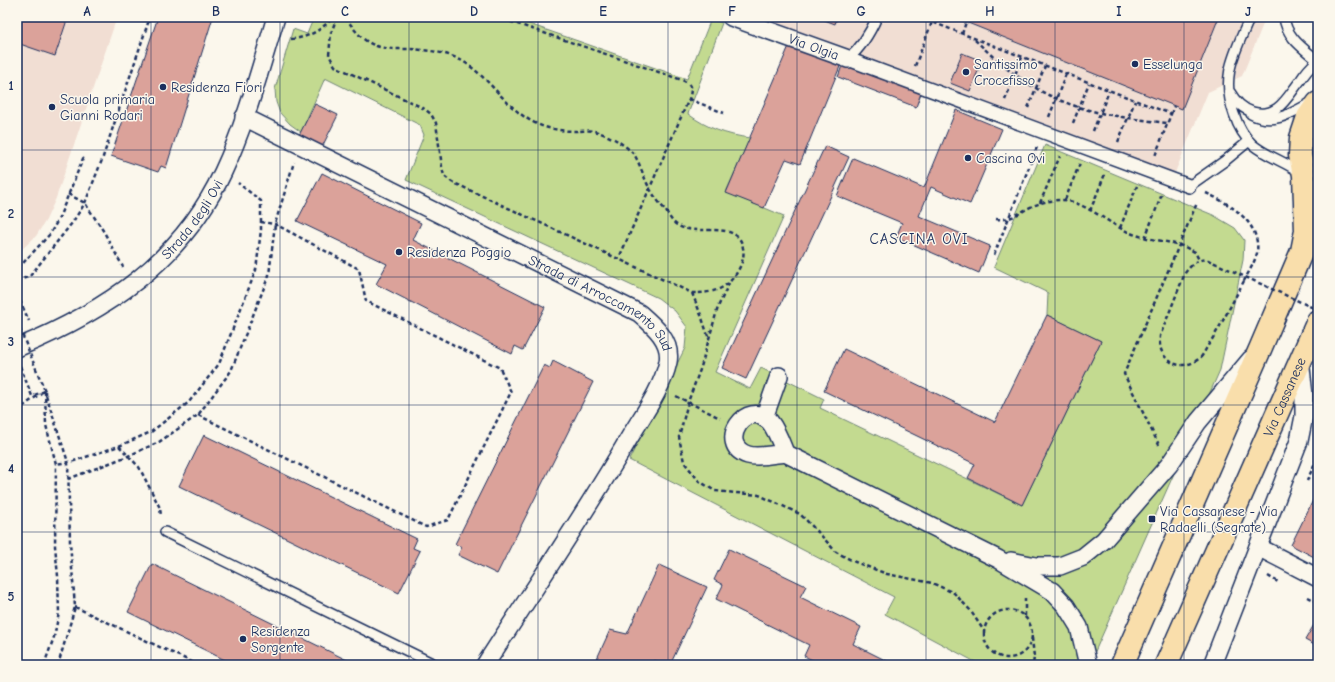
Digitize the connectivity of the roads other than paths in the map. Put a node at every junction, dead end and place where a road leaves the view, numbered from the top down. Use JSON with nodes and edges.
{"nodes":[{"id":1,"x":276,"y":17,"type":"edge"},
{"id":2,"x":732,"y":17,"type":"edge"},
{"id":3,"x":877,"y":17,"type":"edge"},
{"id":4,"x":1250,"y":17,"type":"edge"},
{"id":5,"x":1284,"y":17,"type":"edge"},
{"id":6,"x":848,"y":59,"type":"junction"},
{"id":7,"x":1318,"y":60,"type":"edge"},
{"id":8,"x":1228,"y":75,"type":"junction"},
{"id":9,"x":1318,"y":99,"type":"edge"},
{"id":10,"x":1318,"y":103,"type":"edge"},
{"id":11,"x":1242,"y":106,"type":"junction"},
{"id":12,"x":244,"y":118,"type":"junction"},
{"id":13,"x":1249,"y":141,"type":"junction"},
{"id":14,"x":1304,"y":175,"type":"junction"},
{"id":15,"x":1189,"y":186,"type":"joint"},
{"id":16,"x":1318,"y":200,"type":"edge"},
{"id":17,"x":1318,"y":321,"type":"edge"},
{"id":18,"x":1261,"y":347,"type":"junction"},
{"id":19,"x":18,"y":356,"type":"edge"},
{"id":20,"x":1300,"y":359,"type":"junction"},
{"id":21,"x":779,"y":376,"type":"dead end"},
{"id":22,"x":764,"y":418,"type":"junction"},
{"id":23,"x":785,"y":453,"type":"junction"},
{"id":24,"x":165,"y":532,"type":"road end"},
{"id":25,"x":1258,"y":547,"type":"junction"},
{"id":26,"x":998,"y":559,"type":"junction"},
{"id":27,"x":1318,"y":578,"type":"edge"},
{"id":28,"x":436,"y":665,"type":"edge"},
{"id":29,"x":485,"y":665,"type":"edge"},
{"id":30,"x":1088,"y":665,"type":"edge"},
{"id":31,"x":1122,"y":665,"type":"edge"},
{"id":32,"x":1166,"y":665,"type":"edge"},
{"id":33,"x":1212,"y":665,"type":"edge"}],
"edges":[{"from":1,"to":12,"type":"street","name":"Strada degli Ovi"},
{"from":2,"to":6,"type":"street","name":"Via Olgia"},
{"from":3,"to":6,"type":"lane","name":"Via Olgia"},
{"from":4,"to":8,"type":"lane"},
{"from":5,"to":7,"type":"lane"},
{"from":6,"to":15,"type":"street"},
{"from":7,"to":11,"type":"lane"},
{"from":8,"to":11,"type":"lane"},
{"from":8,"to":13,"type":"lane"},
{"from":9,"to":11,"type":"lane"},
{"from":10,"to":14,"type":"main road"},
{"from":12,"to":19,"type":"street","name":"Strada degli Ovi"},
{"from":12,"to":29,"type":"street","name":"Strada di Arroccamento Sud"},
{"from":13,"to":14,"type":"lane"},
{"from":13,"to":15,"type":"lane"},
{"from":14,"to":16,"type":"main road"},
{"from":14,"to":18,"type":"main road"},
{"from":17,"to":20,"type":"main road"},
{"from":18,"to":26,"type":"street"},
{"from":18,"to":31,"type":"main road"},
{"from":20,"to":25,"type":"street","name":"Via Cassanese"},
{"from":20,"to":32,"type":"main road","name":"Via Cassanese"},
{"from":21,"to":22,"type":"street"},
{"from":22,"to":23,"type":"street"},
{"from":22,"to":23,"type":"street"},
{"from":23,"to":26,"type":"street"},
{"from":24,"to":28,"type":"lane"},
{"from":25,"to":27,"type":"street"},
{"from":25,"to":33,"type":"street","name":"Via Cassanese"},
{"from":26,"to":30,"type":"street"}]}
